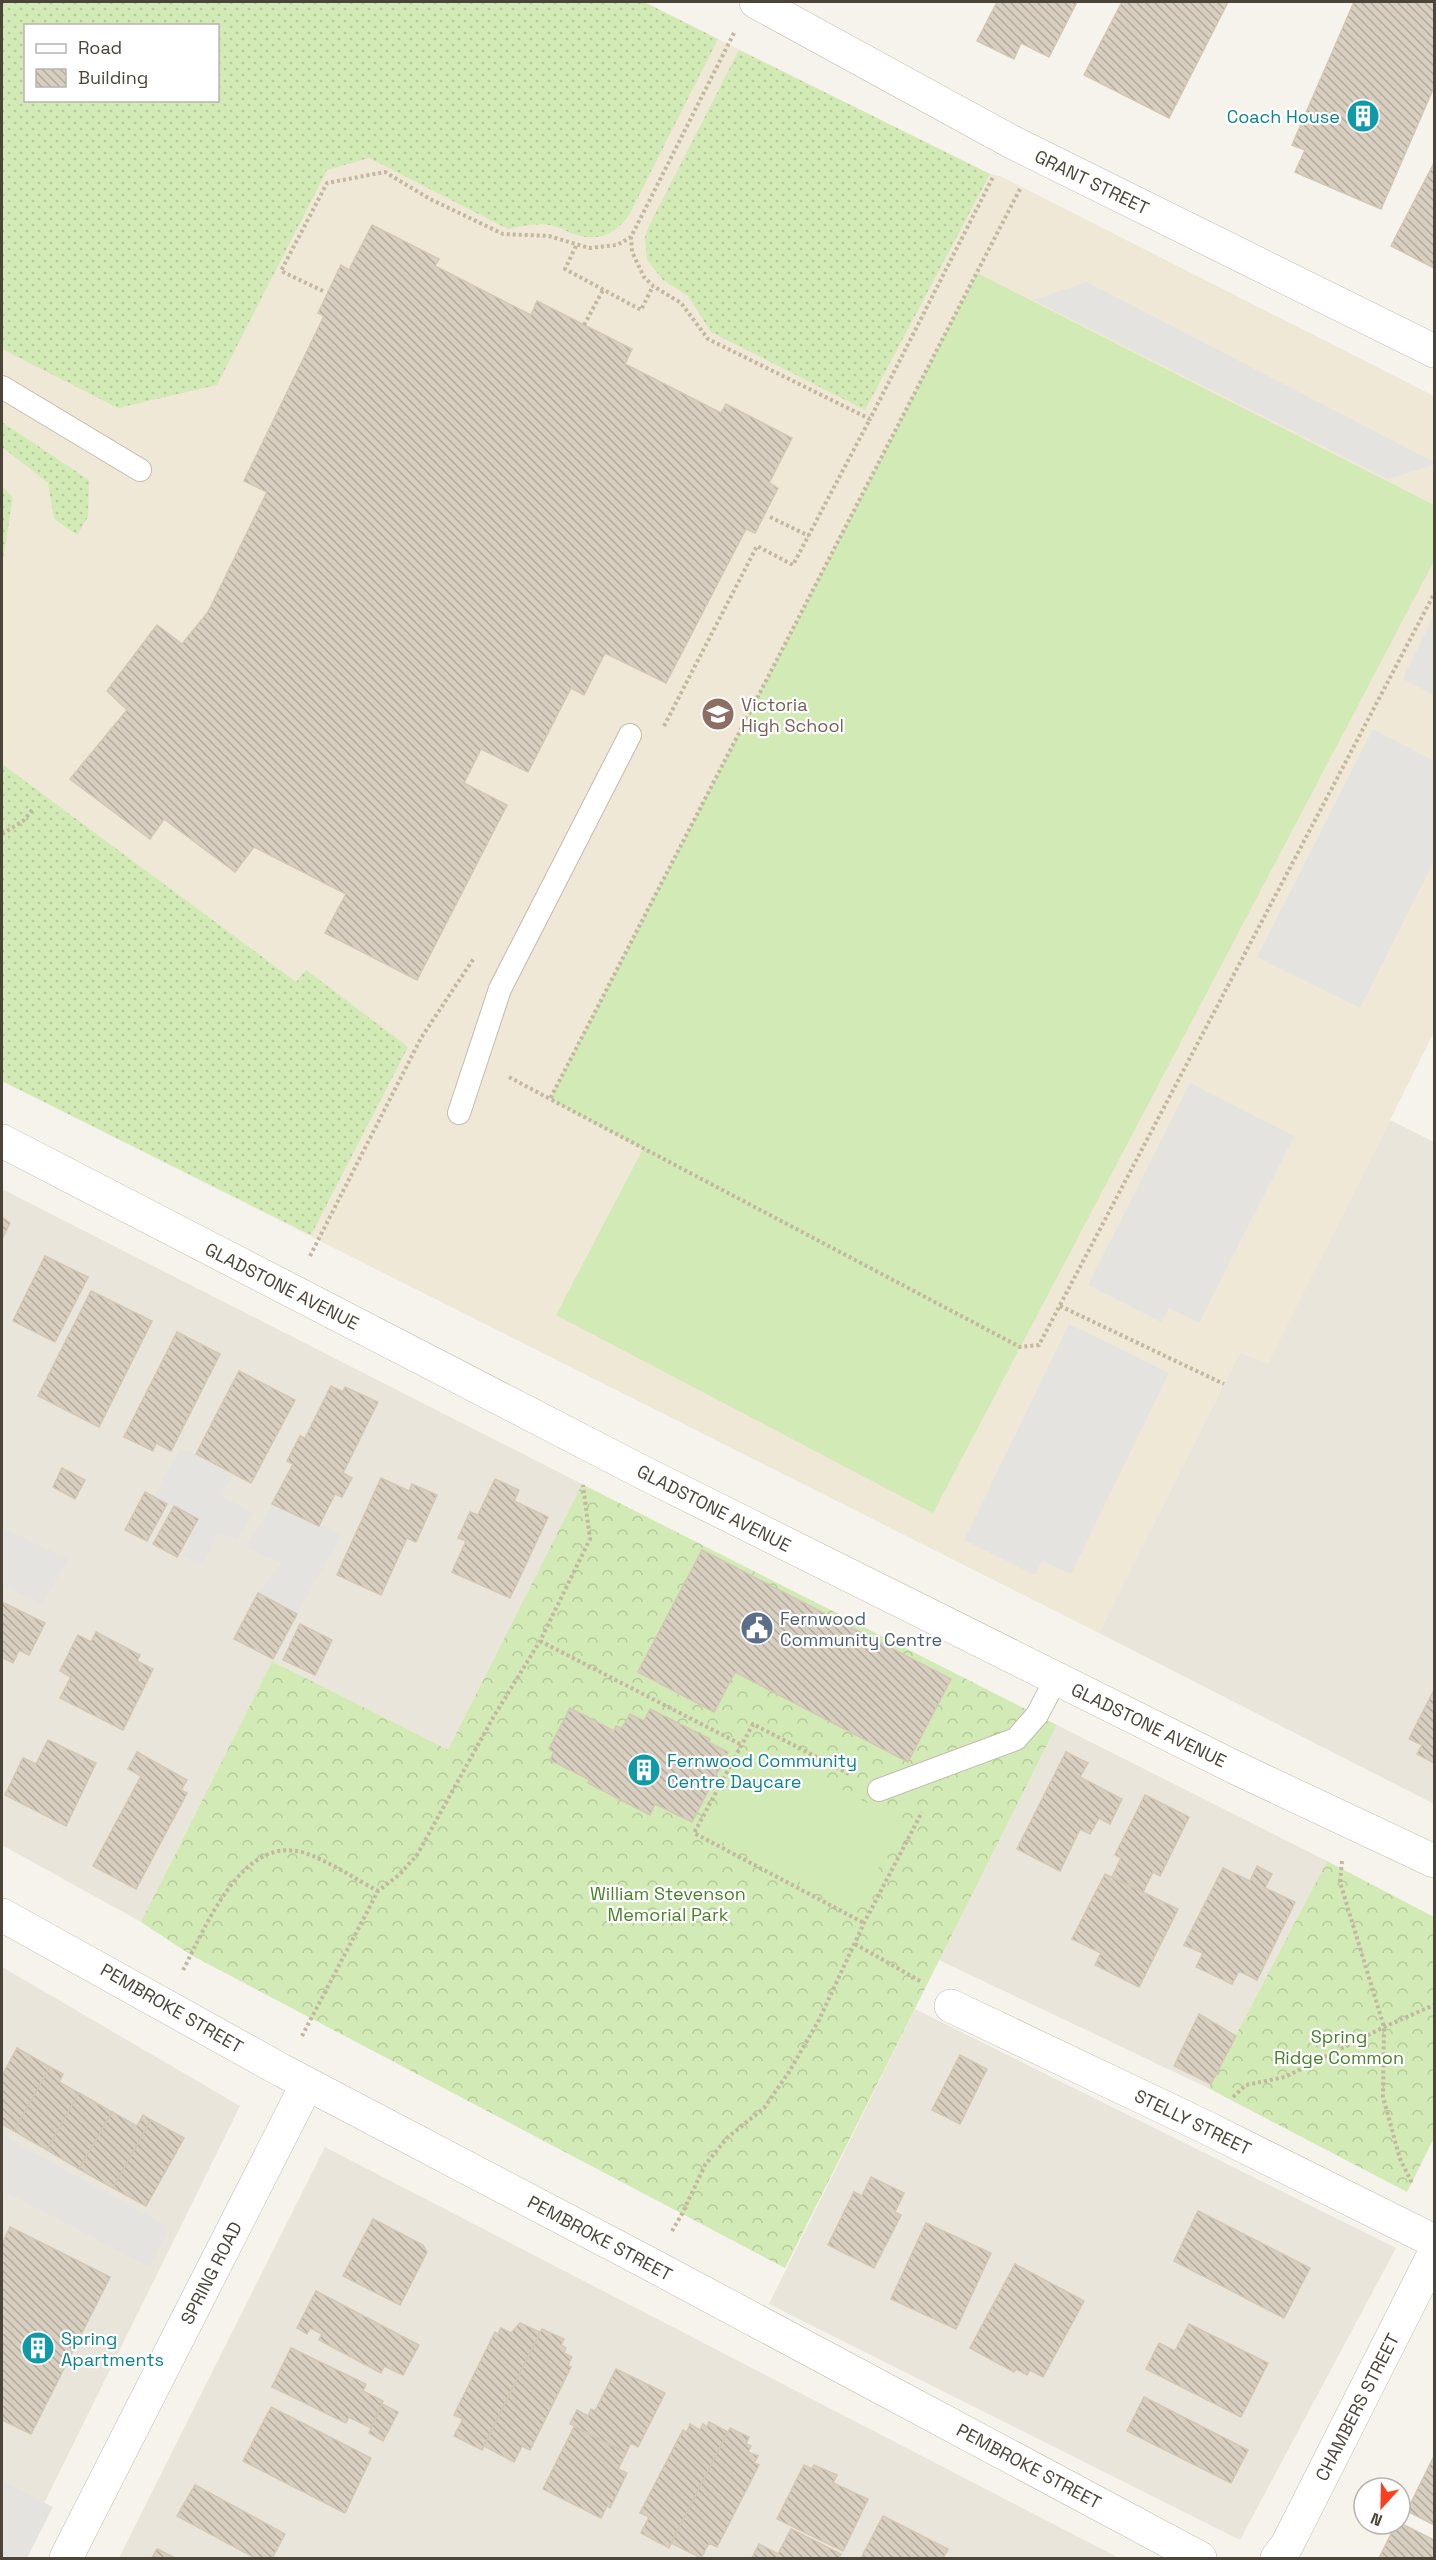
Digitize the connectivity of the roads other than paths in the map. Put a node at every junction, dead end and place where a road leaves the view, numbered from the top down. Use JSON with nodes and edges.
{"nodes":[{"id":1,"x":748,"y":12,"type":"edge"},
{"id":2,"x":1434,"y":351,"type":"edge"},
{"id":3,"x":2,"y":387,"type":"edge"},
{"id":4,"x":140,"y":470,"type":"dead end"},
{"id":5,"x":630,"y":735,"type":"road end"},
{"id":6,"x":459,"y":1113,"type":"dead end"},
{"id":7,"x":2,"y":1141,"type":"edge"},
{"id":8,"x":1056,"y":1679,"type":"junction"},
{"id":9,"x":879,"y":1790,"type":"road end"},
{"id":10,"x":1434,"y":1861,"type":"edge"},
{"id":11,"x":2,"y":1915,"type":"edge"},
{"id":12,"x":939,"y":1995,"type":"road end"},
{"id":13,"x":294,"y":2077,"type":"junction"},
{"id":14,"x":1434,"y":2241,"type":"edge"},
{"id":15,"x":1434,"y":2254,"type":"edge"},
{"id":16,"x":66,"y":2559,"type":"edge"},
{"id":17,"x":1200,"y":2559,"type":"edge"},
{"id":18,"x":1277,"y":2559,"type":"edge"}],
"edges":[{"from":1,"to":2,"type":"street","name":"GRANT STREET"},
{"from":3,"to":4,"type":"lane"},
{"from":5,"to":6,"type":"lane"},
{"from":7,"to":8,"type":"street","name":"GLADSTONE AVENUE"},
{"from":8,"to":9,"type":"lane"},
{"from":8,"to":10,"type":"street","name":"GLADSTONE AVENUE"},
{"from":11,"to":13,"type":"street","name":"PEMBROKE STREET"},
{"from":12,"to":14,"type":"street","name":"STELLY STREET"},
{"from":13,"to":16,"type":"street","name":"SPRING ROAD"},
{"from":13,"to":17,"type":"street","name":"PEMBROKE STREET"},
{"from":15,"to":18,"type":"street","name":"CHAMBERS STREET"}]}
